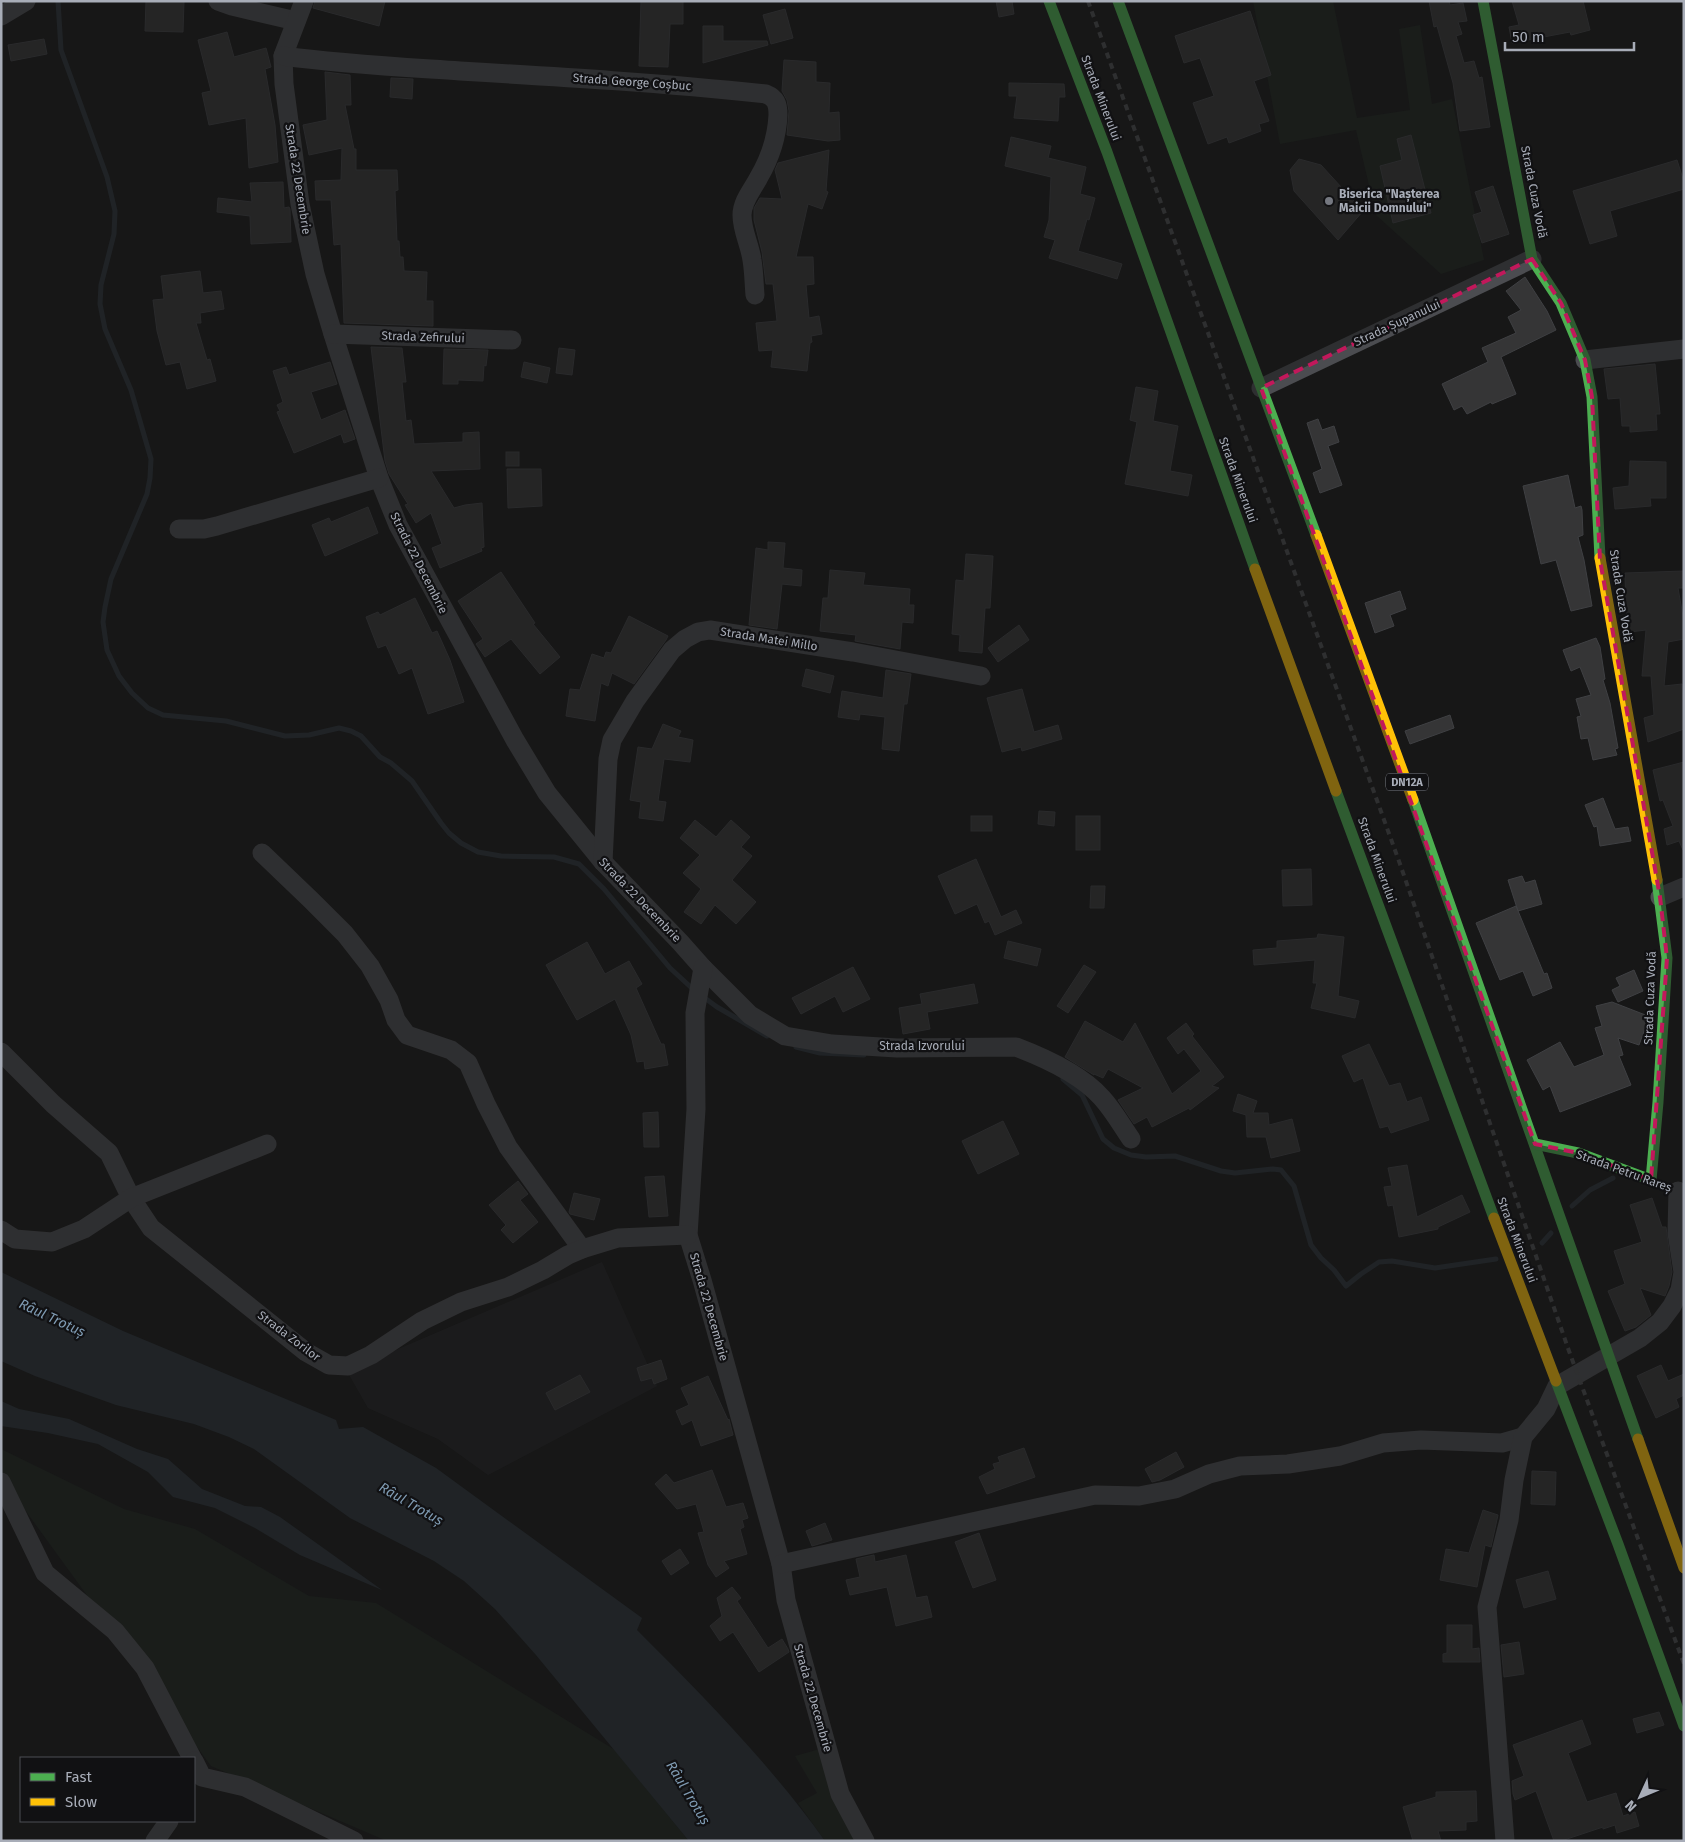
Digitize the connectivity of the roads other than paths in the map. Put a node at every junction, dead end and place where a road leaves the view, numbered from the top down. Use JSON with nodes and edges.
{"nodes":[{"id":1,"x":26,"y":1,"type":"edge"},
{"id":2,"x":218,"y":1,"type":"edge"},
{"id":3,"x":304,"y":1,"type":"edge"},
{"id":4,"x":1049,"y":1,"type":"edge"},
{"id":5,"x":1118,"y":1,"type":"edge"},
{"id":6,"x":1483,"y":1,"type":"edge"},
{"id":7,"x":1,"y":16,"type":"edge"},
{"id":8,"x":296,"y":21,"type":"junction"},
{"id":9,"x":283,"y":56,"type":"junction"},
{"id":10,"x":1532,"y":259,"type":"junction"},
{"id":11,"x":755,"y":295,"type":"dead end"},
{"id":12,"x":333,"y":334,"type":"junction"},
{"id":13,"x":512,"y":340,"type":"dead end"},
{"id":14,"x":1684,"y":349,"type":"edge"},
{"id":15,"x":1585,"y":360,"type":"junction"},
{"id":16,"x":1261,"y":388,"type":"junction"},
{"id":17,"x":379,"y":478,"type":"junction"},
{"id":18,"x":180,"y":529,"type":"dead end"},
{"id":19,"x":981,"y":676,"type":"dead end"},
{"id":20,"x":262,"y":853,"type":"dead end"},
{"id":21,"x":603,"y":862,"type":"junction"},
{"id":22,"x":1684,"y":887,"type":"edge"},
{"id":23,"x":1660,"y":897,"type":"junction"},
{"id":24,"x":700,"y":984,"type":"junction"},
{"id":25,"x":1,"y":1052,"type":"edge"},
{"id":26,"x":1131,"y":1139,"type":"dead end"},
{"id":27,"x":267,"y":1144,"type":"dead end"},
{"id":28,"x":1535,"y":1144,"type":"junction"},
{"id":29,"x":1651,"y":1180,"type":"junction"},
{"id":30,"x":1681,"y":1192,"type":"edge"},
{"id":31,"x":131,"y":1198,"type":"junction"},
{"id":32,"x":1,"y":1230,"type":"edge"},
{"id":33,"x":688,"y":1235,"type":"junction"},
{"id":34,"x":582,"y":1250,"type":"junction"},
{"id":35,"x":1609,"y":1355,"type":"junction"},
{"id":36,"x":1557,"y":1386,"type":"junction"},
{"id":37,"x":1523,"y":1437,"type":"junction"},
{"id":38,"x":1,"y":1482,"type":"edge"},
{"id":39,"x":781,"y":1564,"type":"junction"},
{"id":40,"x":1684,"y":1568,"type":"edge"},
{"id":41,"x":1684,"y":1726,"type":"edge"},
{"id":42,"x":188,"y":1757,"type":"edge"},
{"id":43,"x":195,"y":1771,"type":"edge"},
{"id":44,"x":168,"y":1822,"type":"edge"},
{"id":45,"x":154,"y":1841,"type":"edge"},
{"id":46,"x":354,"y":1841,"type":"edge"},
{"id":47,"x":864,"y":1841,"type":"edge"},
{"id":48,"x":1505,"y":1841,"type":"edge"}],
"edges":[{"from":1,"to":7,"type":"street"},
{"from":2,"to":8,"type":"street"},
{"from":3,"to":8,"type":"street","name":"Strada 22 Decembrie"},
{"from":4,"to":36,"type":"street","name":"Strada Minerului"},
{"from":5,"to":16,"type":"street","number":"DN12A"},
{"from":6,"to":10,"type":"street","name":"Strada Cuza Vodă"},
{"from":8,"to":9,"type":"street","name":"Strada 22 Decembrie"},
{"from":9,"to":11,"type":"street","name":"Strada George Coșbuc"},
{"from":9,"to":12,"type":"street","name":"Strada 22 Decembrie"},
{"from":10,"to":15,"type":"street","name":"Strada Cuza Vodă"},
{"from":10,"to":16,"type":"street","name":"Strada Șupanului"},
{"from":12,"to":13,"type":"street","name":"Strada Zefirului"},
{"from":12,"to":17,"type":"street","name":"Strada 22 Decembrie"},
{"from":14,"to":15,"type":"street"},
{"from":15,"to":23,"type":"street","name":"Strada Cuza Vodă"},
{"from":16,"to":28,"type":"street","number":"DN12A"},
{"from":17,"to":18,"type":"street"},
{"from":17,"to":21,"type":"street","name":"Strada 22 Decembrie"},
{"from":19,"to":21,"type":"street","name":"Strada Matei Millo"},
{"from":20,"to":34,"type":"street"},
{"from":21,"to":24,"type":"street","name":"Strada 22 Decembrie"},
{"from":22,"to":23,"type":"street"},
{"from":23,"to":29,"type":"street","name":"Strada Cuza Vodă"},
{"from":24,"to":26,"type":"street","name":"Strada Izvorului"},
{"from":24,"to":33,"type":"street","name":"Strada 22 Decembrie"},
{"from":25,"to":31,"type":"street","name":"Strada Zorilor"},
{"from":27,"to":31,"type":"street"},
{"from":28,"to":29,"type":"street","name":"Strada Petru Rareș"},
{"from":28,"to":35,"type":"street","number":"DN12A"},
{"from":29,"to":30,"type":"street","name":"Strada Petru Rareș"},
{"from":30,"to":35,"type":"street"},
{"from":31,"to":32,"type":"street"},
{"from":31,"to":34,"type":"street","name":"Strada Zorilor"},
{"from":33,"to":34,"type":"street","name":"Strada Zorilor"},
{"from":33,"to":39,"type":"street","name":"Strada 22 Decembrie"},
{"from":35,"to":36,"type":"street"},
{"from":35,"to":40,"type":"street","number":"DN12A"},
{"from":36,"to":37,"type":"street"},
{"from":36,"to":41,"type":"street","name":"Strada Minerului"},
{"from":37,"to":39,"type":"street"},
{"from":37,"to":48,"type":"street"},
{"from":38,"to":42,"type":"street"},
{"from":39,"to":47,"type":"street","name":"Strada 22 Decembrie"},
{"from":43,"to":46,"type":"street"},
{"from":44,"to":45,"type":"street"}]}
